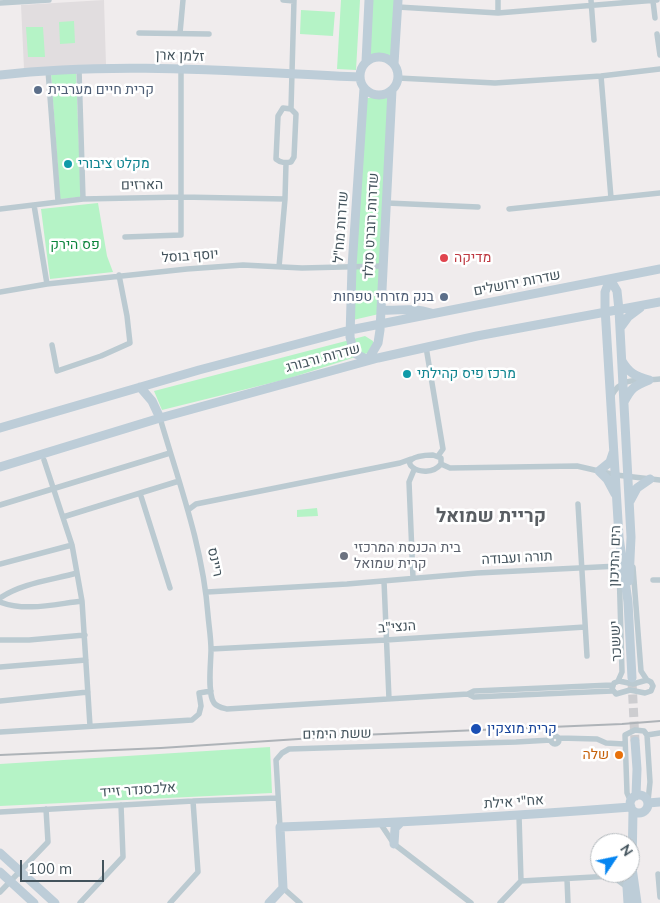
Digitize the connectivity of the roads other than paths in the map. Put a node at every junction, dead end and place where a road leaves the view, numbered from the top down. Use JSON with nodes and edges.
{"nodes":[{"id":1,"x":49,"y":0,"type":"edge"},
{"id":2,"x":183,"y":0,"type":"edge"},
{"id":3,"x":283,"y":0,"type":"edge"},
{"id":4,"x":294,"y":0,"type":"edge"},
{"id":5,"x":369,"y":0,"type":"edge"},
{"id":6,"x":498,"y":0,"type":"edge"},
{"id":7,"x":653,"y":0,"type":"edge"},
{"id":8,"x":657,"y":0,"type":"edge"},
{"id":9,"x":0,"y":3,"type":"edge"},
{"id":10,"x":398,"y":3,"type":"edge"},
{"id":11,"x":591,"y":3,"type":"edge"},
{"id":12,"x":498,"y":13,"type":"junction"},
{"id":13,"x":655,"y":18,"type":"dead end"},
{"id":14,"x":139,"y":33,"type":"dead end"},
{"id":15,"x":180,"y":33,"type":"junction"},
{"id":16,"x":208,"y":34,"type":"dead end"},
{"id":17,"x":657,"y":34,"type":"dead end"},
{"id":18,"x":594,"y":40,"type":"dead end"},
{"id":19,"x":660,"y":55,"type":"edge"},
{"id":20,"x":366,"y":62,"type":"junction"},
{"id":21,"x":394,"y":64,"type":"junction"},
{"id":22,"x":181,"y":69,"type":"junction"},
{"id":23,"x":660,"y":69,"type":"edge"},
{"id":24,"x":48,"y":70,"type":"junction"},
{"id":25,"x":79,"y":70,"type":"junction"},
{"id":26,"x":292,"y":74,"type":"junction"},
{"id":27,"x":0,"y":75,"type":"edge"},
{"id":28,"x":601,"y":76,"type":"junction"},
{"id":29,"x":360,"y":77,"type":"junction"},
{"id":30,"x":398,"y":78,"type":"junction"},
{"id":31,"x":364,"y":88,"type":"junction"},
{"id":32,"x":392,"y":90,"type":"junction"},
{"id":33,"x":291,"y":109,"type":"junction"},
{"id":34,"x":286,"y":163,"type":"junction"},
{"id":35,"x":660,"y":193,"type":"edge"},
{"id":36,"x":181,"y":197,"type":"junction"},
{"id":37,"x":611,"y":198,"type":"junction"},
{"id":38,"x":83,"y":199,"type":"junction"},
{"id":39,"x":285,"y":199,"type":"junction"},
{"id":40,"x":58,"y":201,"type":"junction"},
{"id":41,"x":386,"y":203,"type":"junction"},
{"id":42,"x":34,"y":204,"type":"junction"},
{"id":43,"x":478,"y":207,"type":"dead end"},
{"id":44,"x":0,"y":209,"type":"edge"},
{"id":45,"x":509,"y":209,"type":"dead end"},
{"id":46,"x":125,"y":237,"type":"dead end"},
{"id":47,"x":383,"y":266,"type":"junction"},
{"id":48,"x":279,"y":267,"type":"junction"},
{"id":49,"x":352,"y":267,"type":"junction"},
{"id":50,"x":660,"y":269,"type":"edge"},
{"id":51,"x":119,"y":275,"type":"junction"},
{"id":52,"x":610,"y":278,"type":"junction"},
{"id":53,"x":47,"y":284,"type":"junction"},
{"id":54,"x":0,"y":292,"type":"edge"},
{"id":55,"x":660,"y":302,"type":"edge"},
{"id":56,"x":648,"y":304,"type":"junction"},
{"id":57,"x":381,"y":310,"type":"junction"},
{"id":58,"x":619,"y":310,"type":"junction"},
{"id":59,"x":606,"y":312,"type":"junction"},
{"id":60,"x":351,"y":314,"type":"junction"},
{"id":61,"x":434,"y":314,"type":"junction"},
{"id":62,"x":587,"y":315,"type":"junction"},
{"id":63,"x":380,"y":324,"type":"junction"},
{"id":64,"x":620,"y":328,"type":"junction"},
{"id":65,"x":350,"y":330,"type":"junction"},
{"id":66,"x":334,"y":334,"type":"junction"},
{"id":67,"x":606,"y":334,"type":"junction"},
{"id":68,"x":52,"y":345,"type":"dead end"},
{"id":69,"x":426,"y":347,"type":"junction"},
{"id":70,"x":368,"y":360,"type":"junction"},
{"id":71,"x":622,"y":361,"type":"junction"},
{"id":72,"x":660,"y":379,"type":"edge"},
{"id":73,"x":649,"y":380,"type":"junction"},
{"id":74,"x":623,"y":382,"type":"junction"},
{"id":75,"x":140,"y":387,"type":"junction"},
{"id":76,"x":611,"y":397,"type":"junction"},
{"id":77,"x":624,"y":403,"type":"junction"},
{"id":78,"x":160,"y":418,"type":"junction"},
{"id":79,"x":149,"y":422,"type":"junction"},
{"id":80,"x":0,"y":428,"type":"edge"},
{"id":81,"x":164,"y":431,"type":"junction"},
{"id":82,"x":614,"y":446,"type":"junction"},
{"id":83,"x":170,"y":452,"type":"junction"},
{"id":84,"x":438,"y":456,"type":"junction"},
{"id":85,"x":411,"y":459,"type":"junction"},
{"id":86,"x":44,"y":460,"type":"dead end"},
{"id":87,"x":441,"y":464,"type":"junction"},
{"id":88,"x":0,"y":467,"type":"edge"},
{"id":89,"x":414,"y":470,"type":"junction"},
{"id":90,"x":599,"y":471,"type":"junction"},
{"id":91,"x":616,"y":475,"type":"junction"},
{"id":92,"x":629,"y":476,"type":"junction"},
{"id":93,"x":650,"y":479,"type":"junction"},
{"id":94,"x":660,"y":480,"type":"edge"},
{"id":95,"x":179,"y":481,"type":"junction"},
{"id":96,"x":54,"y":488,"type":"junction"},
{"id":97,"x":140,"y":493,"type":"junction"},
{"id":98,"x":630,"y":501,"type":"junction"},
{"id":99,"x":578,"y":504,"type":"dead end"},
{"id":100,"x":617,"y":504,"type":"junction"},
{"id":101,"x":0,"y":505,"type":"edge"},
{"id":102,"x":188,"y":510,"type":"junction"},
{"id":103,"x":63,"y":517,"type":"junction"},
{"id":104,"x":618,"y":536,"type":"junction"},
{"id":105,"x":631,"y":536,"type":"junction"},
{"id":106,"x":72,"y":545,"type":"junction"},
{"id":107,"x":0,"y":564,"type":"edge"},
{"id":108,"x":619,"y":566,"type":"junction"},
{"id":109,"x":582,"y":568,"type":"junction"},
{"id":110,"x":77,"y":573,"type":"junction"},
{"id":111,"x":413,"y":578,"type":"junction"},
{"id":112,"x":653,"y":580,"type":"dead end"},
{"id":113,"x":660,"y":580,"type":"edge"},
{"id":114,"x":384,"y":581,"type":"junction"},
{"id":115,"x":170,"y":588,"type":"dead end"},
{"id":116,"x":207,"y":592,"type":"junction"},
{"id":117,"x":0,"y":598,"type":"edge"},
{"id":118,"x":82,"y":601,"type":"junction"},
{"id":119,"x":0,"y":602,"type":"edge"},
{"id":120,"x":628,"y":602,"type":"junction"},
{"id":121,"x":585,"y":627,"type":"junction"},
{"id":122,"x":85,"y":636,"type":"junction"},
{"id":123,"x":0,"y":640,"type":"edge"},
{"id":124,"x":386,"y":640,"type":"junction"},
{"id":125,"x":211,"y":649,"type":"junction"},
{"id":126,"x":587,"y":656,"type":"dead end"},
{"id":127,"x":86,"y":660,"type":"junction"},
{"id":128,"x":0,"y":667,"type":"edge"},
{"id":129,"x":632,"y":678,"type":"tunnel mouth"},
{"id":130,"x":647,"y":680,"type":"junction"},
{"id":131,"x":614,"y":685,"type":"junction"},
{"id":132,"x":657,"y":686,"type":"edge"},
{"id":133,"x":210,"y":691,"type":"junction"},
{"id":134,"x":88,"y":692,"type":"junction"},
{"id":135,"x":389,"y":699,"type":"junction"},
{"id":136,"x":0,"y":701,"type":"edge"},
{"id":137,"x":90,"y":726,"type":"junction"},
{"id":138,"x":0,"y":732,"type":"edge"},
{"id":139,"x":660,"y":733,"type":"edge"},
{"id":140,"x":647,"y":735,"type":"junction"},
{"id":141,"x":635,"y":741,"type":"tunnel mouth"},
{"id":142,"x":624,"y":744,"type":"junction"},
{"id":143,"x":278,"y":798,"type":"junction"},
{"id":144,"x":193,"y":800,"type":"junction"},
{"id":145,"x":639,"y":802,"type":"junction"},
{"id":146,"x":660,"y":802,"type":"edge"},
{"id":147,"x":121,"y":805,"type":"junction"},
{"id":148,"x":46,"y":809,"type":"junction"},
{"id":149,"x":0,"y":812,"type":"edge"},
{"id":150,"x":519,"y":816,"type":"junction"},
{"id":151,"x":380,"y":823,"type":"junction"},
{"id":152,"x":400,"y":823,"type":"junction"},
{"id":153,"x":280,"y":827,"type":"junction"},
{"id":154,"x":634,"y":833,"type":"edge"},
{"id":155,"x":636,"y":833,"type":"edge"},
{"id":156,"x":394,"y":844,"type":"junction"},
{"id":157,"x":0,"y":853,"type":"edge"},
{"id":158,"x":19,"y":871,"type":"junction"},
{"id":159,"x":0,"y":872,"type":"edge"},
{"id":160,"x":658,"y":874,"type":"dead end"},
{"id":161,"x":567,"y":879,"type":"junction"},
{"id":162,"x":10,"y":881,"type":"junction"},
{"id":163,"x":521,"y":881,"type":"junction"},
{"id":164,"x":628,"y":883,"type":"edge"},
{"id":165,"x":634,"y":883,"type":"edge"},
{"id":166,"x":627,"y":887,"type":"junction"},
{"id":167,"x":283,"y":888,"type":"junction"},
{"id":168,"x":0,"y":892,"type":"edge"},
{"id":169,"x":660,"y":898,"type":"edge"},
{"id":170,"x":34,"y":903,"type":"edge"},
{"id":171,"x":55,"y":903,"type":"edge"},
{"id":172,"x":80,"y":903,"type":"edge"},
{"id":173,"x":170,"y":903,"type":"edge"},
{"id":174,"x":269,"y":903,"type":"edge"},
{"id":175,"x":300,"y":903,"type":"edge"},
{"id":176,"x":471,"y":903,"type":"edge"},
{"id":177,"x":500,"y":903,"type":"edge"},
{"id":178,"x":568,"y":903,"type":"edge"},
{"id":179,"x":628,"y":903,"type":"edge"},
{"id":180,"x":637,"y":903,"type":"edge"}],
"edges":[{"from":1,"to":9,"type":"street"},
{"from":2,"to":15,"type":"street"},
{"from":3,"to":4,"type":"street"},
{"from":4,"to":26,"type":"street"},
{"from":5,"to":20,"type":"street"},
{"from":6,"to":12,"type":"street"},
{"from":7,"to":8,"type":"street"},
{"from":7,"to":11,"type":"street"},
{"from":7,"to":13,"type":"street"},
{"from":10,"to":12,"type":"street"},
{"from":10,"to":21,"type":"street"},
{"from":11,"to":12,"type":"street"},
{"from":11,"to":18,"type":"street"},
{"from":14,"to":15,"type":"street"},
{"from":15,"to":16,"type":"street"},
{"from":17,"to":19,"type":"street"},
{"from":20,"to":21,"type":"street"},
{"from":20,"to":29,"type":"street"},
{"from":21,"to":30,"type":"street"},
{"from":22,"to":25,"type":"street","name":"זלמן ארן"},
{"from":22,"to":26,"type":"street","name":"זלמן ארן"},
{"from":22,"to":36,"type":"street"},
{"from":23,"to":28,"type":"street"},
{"from":24,"to":25,"type":"street","name":"זלמן ארן"},
{"from":24,"to":27,"type":"street","name":"זלמן ארן"},
{"from":24,"to":40,"type":"street"},
{"from":25,"to":38,"type":"street"},
{"from":26,"to":29,"type":"street","name":"זלמן ארן"},
{"from":26,"to":33,"type":"street"},
{"from":28,"to":30,"type":"street"},
{"from":28,"to":37,"type":"street"},
{"from":29,"to":31,"type":"street"},
{"from":30,"to":32,"type":"street"},
{"from":31,"to":32,"type":"street"},
{"from":31,"to":49,"type":"street","name":"שדרות מח\"ל"},
{"from":32,"to":41,"type":"street","name":"שדרות רוברט סולד"},
{"from":33,"to":34,"type":"street"},
{"from":33,"to":34,"type":"street"},
{"from":34,"to":39,"type":"street"},
{"from":35,"to":37,"type":"street"},
{"from":36,"to":38,"type":"street","name":"הארזים"},
{"from":36,"to":39,"type":"street","name":"הארזים"},
{"from":36,"to":46,"type":"street"},
{"from":37,"to":45,"type":"street"},
{"from":38,"to":40,"type":"street","name":"הארזים"},
{"from":39,"to":48,"type":"street"},
{"from":40,"to":42,"type":"street","name":"הארזים"},
{"from":41,"to":43,"type":"street"},
{"from":41,"to":47,"type":"street","name":"שדרות רוברט סולד"},
{"from":42,"to":44,"type":"street","name":"הארזים"},
{"from":42,"to":53,"type":"street"},
{"from":47,"to":49,"type":"street","name":"יוסף בוסל"},
{"from":47,"to":57,"type":"street","name":"שדרות רוברט סולד"},
{"from":48,"to":49,"type":"street","name":"יוסף בוסל"},
{"from":48,"to":51,"type":"street","name":"יוסף בוסל"},
{"from":49,"to":60,"type":"street","name":"שדרות מח\"ל"},
{"from":50,"to":52,"type":"street","name":"שדרות ירושלים"},
{"from":51,"to":53,"type":"street","name":"יוסף בוסל"},
{"from":51,"to":68,"type":"street"},
{"from":52,"to":58,"type":"street","name":"הים התיכון"},
{"from":52,"to":59,"type":"street","name":"הים התיכון"},
{"from":52,"to":61,"type":"street","name":"שדרות ירושלים"},
{"from":53,"to":54,"type":"street","name":"יוסף בוסל"},
{"from":55,"to":56,"type":"street","name":"שדרות ורבורג"},
{"from":56,"to":58,"type":"street","name":"שדרות ורבורג"},
{"from":56,"to":64,"type":"street"},
{"from":57,"to":61,"type":"street"},
{"from":57,"to":63,"type":"street","name":"שדרות רוברט סולד"},
{"from":58,"to":59,"type":"street","name":"שדרות ורבורג"},
{"from":58,"to":64,"type":"street","name":"הים התיכון"},
{"from":59,"to":62,"type":"street","name":"שדרות ורבורג"},
{"from":59,"to":67,"type":"street","name":"הים התיכון"},
{"from":60,"to":65,"type":"street","name":"שדרות מח\"ל"},
{"from":60,"to":66,"type":"street"},
{"from":61,"to":63,"type":"street","name":"שדרות ירושלים"},
{"from":62,"to":67,"type":"street"},
{"from":62,"to":69,"type":"street","name":"שדרות ורבורג"},
{"from":63,"to":65,"type":"street","name":"שדרות ורבורג"},
{"from":63,"to":70,"type":"street","name":"שדרות רוברט סולד"},
{"from":64,"to":71,"type":"street","name":"הים התיכון"},
{"from":65,"to":66,"type":"street","name":"שדרות ורבורג"},
{"from":65,"to":70,"type":"street","name":"שדרות מח\"ל"},
{"from":66,"to":75,"type":"street","name":"שדרות ורבורג"},
{"from":67,"to":76,"type":"street","name":"הים התיכון"},
{"from":69,"to":70,"type":"street","name":"שדרות ורבורג"},
{"from":69,"to":84,"type":"street"},
{"from":70,"to":78,"type":"street","name":"שדרות ורבורג"},
{"from":71,"to":73,"type":"street"},
{"from":71,"to":74,"type":"street","name":"הים התיכון"},
{"from":72,"to":73,"type":"street"},
{"from":73,"to":74,"type":"street"},
{"from":73,"to":77,"type":"street"},
{"from":74,"to":76,"type":"street"},
{"from":74,"to":77,"type":"street","name":"הים התיכון"},
{"from":75,"to":78,"type":"street","name":"ריינס"},
{"from":75,"to":80,"type":"street","name":"שדרות ורבורג"},
{"from":76,"to":82,"type":"street","name":"הים התיכון"},
{"from":77,"to":92,"type":"street","name":"הים התיכון"},
{"from":78,"to":79,"type":"street","name":"שדרות ורבורג"},
{"from":78,"to":81,"type":"street","name":"ריינס"},
{"from":79,"to":81,"type":"street"},
{"from":79,"to":88,"type":"street","name":"שדרות ורבורג"},
{"from":81,"to":83,"type":"street","name":"ריינס"},
{"from":82,"to":90,"type":"street"},
{"from":82,"to":91,"type":"street","name":"הים התיכון"},
{"from":83,"to":95,"type":"street","name":"ריינס"},
{"from":83,"to":96,"type":"street"},
{"from":84,"to":85,"type":"street"},
{"from":84,"to":87,"type":"street"},
{"from":85,"to":89,"type":"street"},
{"from":85,"to":102,"type":"street"},
{"from":86,"to":96,"type":"street"},
{"from":87,"to":89,"type":"street"},
{"from":87,"to":90,"type":"street"},
{"from":89,"to":111,"type":"street"},
{"from":90,"to":91,"type":"street"},
{"from":90,"to":100,"type":"street"},
{"from":91,"to":92,"type":"street"},
{"from":91,"to":100,"type":"street","name":"הים התיכון"},
{"from":92,"to":93,"type":"street"},
{"from":92,"to":98,"type":"street","name":"הים התיכון"},
{"from":93,"to":94,"type":"street"},
{"from":93,"to":98,"type":"street"},
{"from":95,"to":97,"type":"street"},
{"from":95,"to":102,"type":"street","name":"ריינס"},
{"from":96,"to":101,"type":"street"},
{"from":96,"to":103,"type":"street"},
{"from":97,"to":103,"type":"street"},
{"from":97,"to":115,"type":"street"},
{"from":98,"to":105,"type":"street","name":"הים התיכון"},
{"from":99,"to":109,"type":"street"},
{"from":100,"to":104,"type":"street","name":"הים התיכון"},
{"from":102,"to":116,"type":"street","name":"ריינס"},
{"from":103,"to":106,"type":"street"},
{"from":104,"to":108,"type":"street"},
{"from":104,"to":120,"type":"street","name":"הים התיכון"},
{"from":105,"to":120,"type":"street","name":"הים התיכון"},
{"from":105,"to":130,"type":"street"},
{"from":106,"to":107,"type":"street"},
{"from":106,"to":110,"type":"street"},
{"from":108,"to":109,"type":"street","name":"תורה ועבודה"},
{"from":108,"to":131,"type":"street"},
{"from":109,"to":111,"type":"street","name":"תורה ועבודה"},
{"from":109,"to":121,"type":"street"},
{"from":110,"to":117,"type":"street"},
{"from":110,"to":118,"type":"street"},
{"from":111,"to":114,"type":"street","name":"תורה ועבודה"},
{"from":112,"to":113,"type":"street"},
{"from":114,"to":116,"type":"street","name":"תורה ועבודה"},
{"from":114,"to":124,"type":"street"},
{"from":116,"to":125,"type":"street","name":"ריינס"},
{"from":118,"to":119,"type":"street"},
{"from":118,"to":122,"type":"street"},
{"from":120,"to":129,"type":"street","name":"יששכר"},
{"from":121,"to":124,"type":"street","name":"הנצי\"ב"},
{"from":121,"to":126,"type":"street"},
{"from":122,"to":123,"type":"street"},
{"from":122,"to":127,"type":"street"},
{"from":124,"to":125,"type":"street","name":"הנצי\"ב"},
{"from":124,"to":135,"type":"street"},
{"from":125,"to":133,"type":"street","name":"ריינס"},
{"from":127,"to":128,"type":"street"},
{"from":127,"to":134,"type":"street"},
{"from":130,"to":131,"type":"street"},
{"from":130,"to":132,"type":"street"},
{"from":131,"to":132,"type":"street"},
{"from":131,"to":135,"type":"street"},
{"from":133,"to":135,"type":"street","name":"ריינס"},
{"from":133,"to":137,"type":"street"},
{"from":134,"to":136,"type":"street"},
{"from":134,"to":137,"type":"street"},
{"from":137,"to":138,"type":"street"},
{"from":139,"to":140,"type":"street"},
{"from":140,"to":142,"type":"street"},
{"from":140,"to":145,"type":"street"},
{"from":141,"to":145,"type":"street"},
{"from":142,"to":143,"type":"street","name":"ששת הימים"},
{"from":142,"to":145,"type":"street"},
{"from":143,"to":144,"type":"street","name":"אלכסנדר זייד"},
{"from":143,"to":153,"type":"street","name":"ששת הימים"},
{"from":144,"to":147,"type":"street","name":"אלכסנדר זייד"},
{"from":144,"to":173,"type":"street"},
{"from":145,"to":146,"type":"street"},
{"from":145,"to":150,"type":"street","name":"אח\"י אילת"},
{"from":145,"to":154,"type":"street"},
{"from":145,"to":155,"type":"street"},
{"from":147,"to":148,"type":"street","name":"אלכסנדר זייד"},
{"from":147,"to":172,"type":"street"},
{"from":148,"to":149,"type":"street","name":"אלכסנדר זייד"},
{"from":148,"to":158,"type":"street"},
{"from":150,"to":152,"type":"street","name":"אח\"י אילת"},
{"from":150,"to":163,"type":"street"},
{"from":151,"to":152,"type":"street"},
{"from":151,"to":153,"type":"street"},
{"from":151,"to":156,"type":"street"},
{"from":152,"to":156,"type":"street"},
{"from":153,"to":167,"type":"street","name":"ששת הימים"},
{"from":156,"to":176,"type":"street"},
{"from":157,"to":158,"type":"street"},
{"from":158,"to":162,"type":"street"},
{"from":158,"to":171,"type":"street"},
{"from":159,"to":162,"type":"street"},
{"from":160,"to":169,"type":"street"},
{"from":161,"to":163,"type":"street"},
{"from":161,"to":166,"type":"street"},
{"from":161,"to":178,"type":"street"},
{"from":162,"to":168,"type":"street"},
{"from":162,"to":170,"type":"street"},
{"from":163,"to":177,"type":"street"},
{"from":164,"to":166,"type":"street"},
{"from":165,"to":180,"type":"street"},
{"from":166,"to":179,"type":"street"},
{"from":167,"to":174,"type":"street"},
{"from":167,"to":175,"type":"street"}]}
